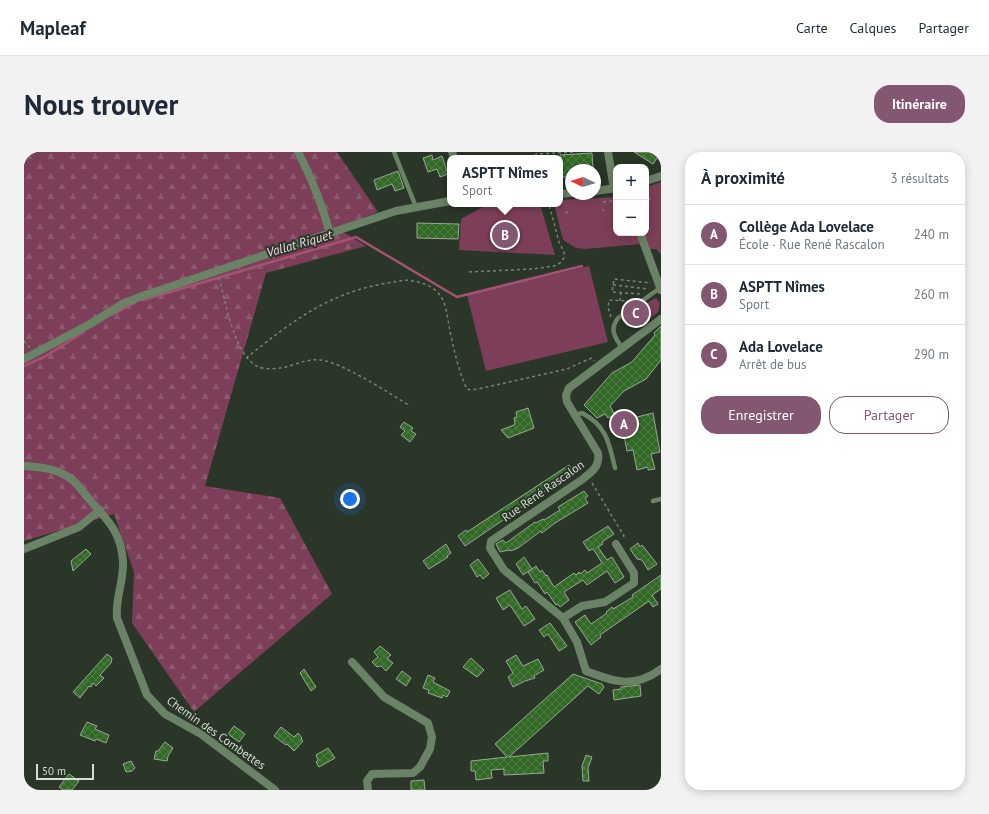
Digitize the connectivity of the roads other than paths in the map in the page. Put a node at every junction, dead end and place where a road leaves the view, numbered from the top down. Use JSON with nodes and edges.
{"nodes":[{"id":1,"x":298,"y":152,"type":"edge"},
{"id":2,"x":394,"y":152,"type":"edge"},
{"id":3,"x":608,"y":152,"type":"edge"},
{"id":4,"x":661,"y":176,"type":"edge"},
{"id":5,"x":613,"y":178,"type":"edge"},
{"id":6,"x":649,"y":180,"type":"edge"},
{"id":7,"x":613,"y":189,"type":"edge"},
{"id":8,"x":601,"y":190,"type":"edge"},
{"id":9,"x":447,"y":202,"type":"edge"},
{"id":10,"x":416,"y":207,"type":"junction"},
{"id":11,"x":330,"y":233,"type":"junction"},
{"id":12,"x":641,"y":236,"type":"edge"},
{"id":13,"x":659,"y":283,"type":"edge"},
{"id":14,"x":661,"y":319,"type":"edge"},
{"id":15,"x":622,"y":348,"type":"junction"},
{"id":16,"x":24,"y":359,"type":"edge"},
{"id":17,"x":575,"y":415,"type":"junction"},
{"id":18,"x":24,"y":466,"type":"edge"},
{"id":19,"x":615,"y":468,"type":"dead end"},
{"id":20,"x":661,"y":499,"type":"edge"},
{"id":21,"x":654,"y":501,"type":"dead end"},
{"id":22,"x":100,"y":510,"type":"junction"},
{"id":23,"x":616,"y":544,"type":"road end"},
{"id":24,"x":24,"y":549,"type":"edge"},
{"id":25,"x":563,"y":618,"type":"junction"},
{"id":26,"x":352,"y":662,"type":"dead end"},
{"id":27,"x":661,"y":669,"type":"edge"},
{"id":28,"x":275,"y":790,"type":"edge"},
{"id":29,"x":368,"y":790,"type":"edge"}],
"edges":[{"from":1,"to":11,"type":"street"},
{"from":2,"to":10,"type":"lane"},
{"from":3,"to":5,"type":"street"},
{"from":4,"to":6,"type":"street"},
{"from":7,"to":8,"type":"street"},
{"from":9,"to":10,"type":"street"},
{"from":10,"to":11,"type":"street"},
{"from":11,"to":16,"type":"street"},
{"from":12,"to":13,"type":"street"},
{"from":13,"to":15,"type":"lane"},
{"from":14,"to":15,"type":"street","name":"Rue René Rascalon"},
{"from":15,"to":17,"type":"street","name":"Rue René Rascalon"},
{"from":17,"to":19,"type":"lane"},
{"from":17,"to":25,"type":"street","name":"Rue René Rascalon"},
{"from":18,"to":22,"type":"street","name":"Chemin des Combettes"},
{"from":20,"to":21,"type":"lane"},
{"from":22,"to":24,"type":"street"},
{"from":22,"to":28,"type":"street","name":"Chemin des Combettes"},
{"from":23,"to":25,"type":"street"},
{"from":25,"to":27,"type":"street","name":"Rue René Rascalon"},
{"from":26,"to":29,"type":"street"}]}
